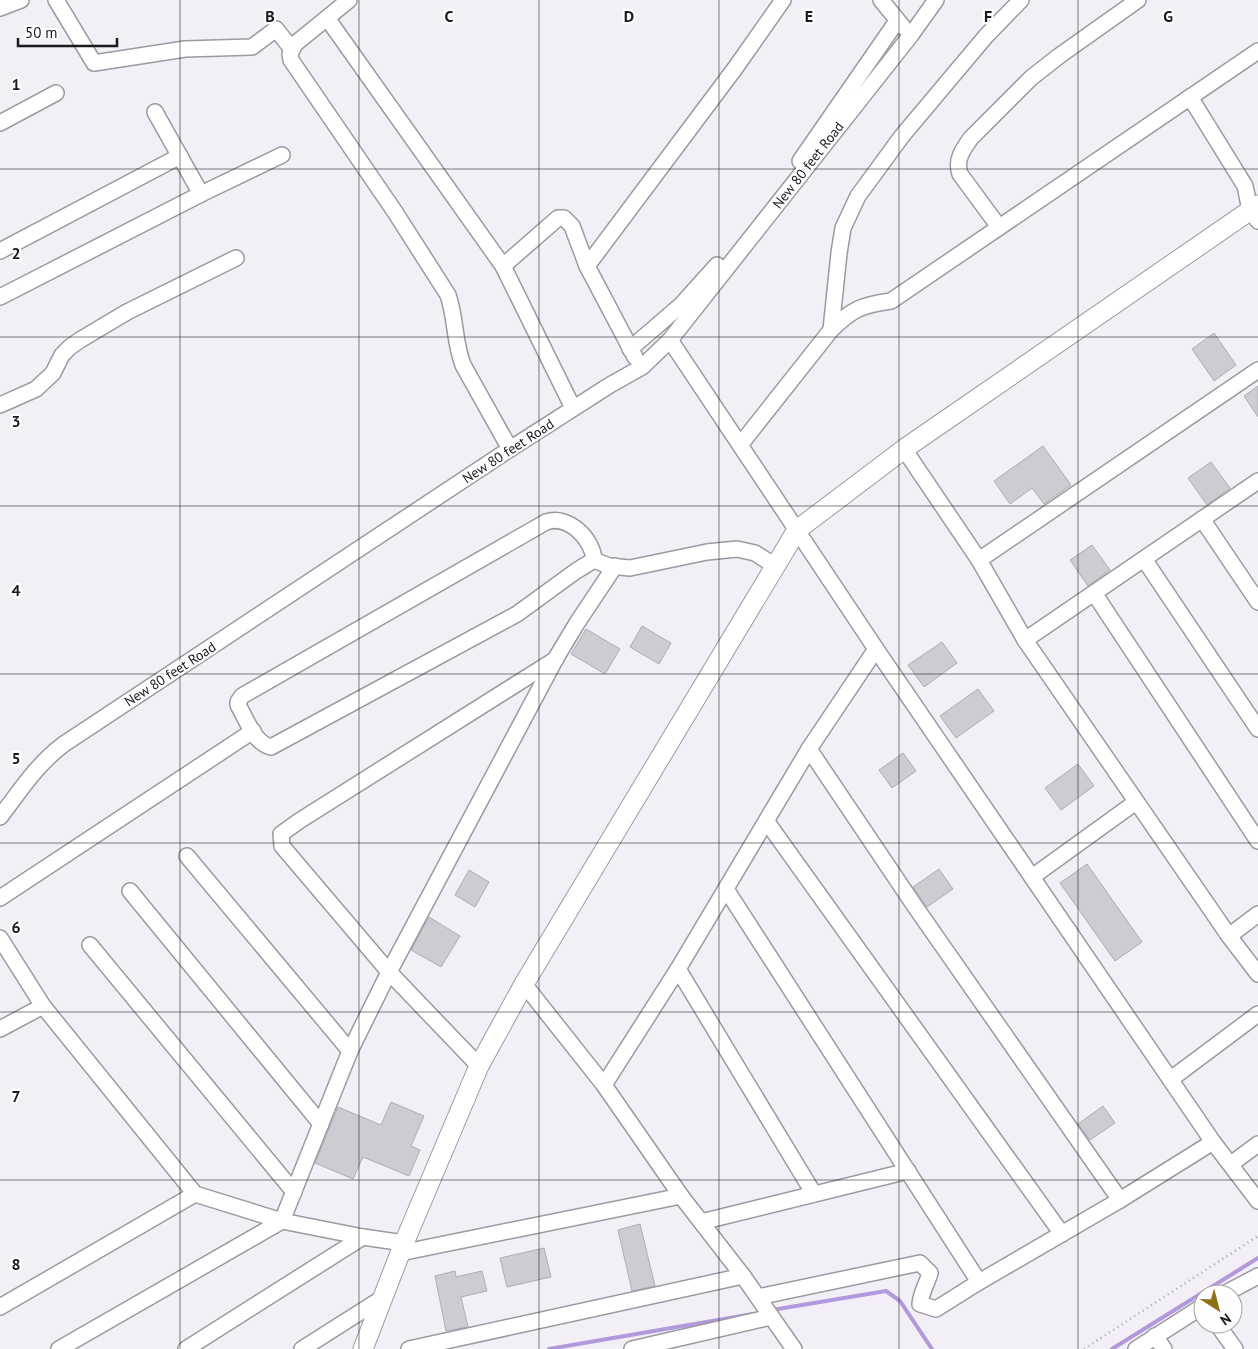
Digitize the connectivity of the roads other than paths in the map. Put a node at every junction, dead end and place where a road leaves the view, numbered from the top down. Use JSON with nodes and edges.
{"nodes":[{"id":1,"x":21,"y":0,"type":"edge"},
{"id":2,"x":56,"y":0,"type":"edge"},
{"id":3,"x":349,"y":0,"type":"edge"},
{"id":4,"x":783,"y":0,"type":"edge"},
{"id":5,"x":880,"y":0,"type":"edge"},
{"id":6,"x":936,"y":0,"type":"edge"},
{"id":7,"x":1021,"y":0,"type":"edge"},
{"id":8,"x":1138,"y":0,"type":"edge"},
{"id":9,"x":0,"y":8,"type":"edge"},
{"id":10,"x":327,"y":18,"type":"junction"},
{"id":11,"x":897,"y":20,"type":"junction"},
{"id":12,"x":911,"y":35,"type":"junction"},
{"id":13,"x":291,"y":48,"type":"junction"},
{"id":14,"x":1258,"y":51,"type":"edge"},
{"id":15,"x":56,"y":93,"type":"dead end"},
{"id":16,"x":1190,"y":97,"type":"junction"},
{"id":17,"x":155,"y":112,"type":"dead end"},
{"id":18,"x":0,"y":122,"type":"edge"},
{"id":19,"x":282,"y":155,"type":"dead end"},
{"id":20,"x":180,"y":156,"type":"junction"},
{"id":21,"x":201,"y":194,"type":"junction"},
{"id":22,"x":1255,"y":212,"type":"edge"},
{"id":23,"x":999,"y":227,"type":"junction"},
{"id":24,"x":0,"y":251,"type":"edge"},
{"id":25,"x":236,"y":258,"type":"dead end"},
{"id":26,"x":504,"y":266,"type":"junction"},
{"id":27,"x":587,"y":266,"type":"junction"},
{"id":28,"x":0,"y":297,"type":"edge"},
{"id":29,"x":831,"y":330,"type":"junction"},
{"id":30,"x":670,"y":340,"type":"junction"},
{"id":31,"x":630,"y":349,"type":"junction"},
{"id":32,"x":642,"y":367,"type":"junction"},
{"id":33,"x":1258,"y":370,"type":"edge"},
{"id":34,"x":0,"y":405,"type":"edge"},
{"id":35,"x":573,"y":408,"type":"junction"},
{"id":36,"x":740,"y":445,"type":"junction"},
{"id":37,"x":510,"y":450,"type":"junction"},
{"id":38,"x":904,"y":450,"type":"junction"},
{"id":39,"x":1258,"y":481,"type":"edge"},
{"id":40,"x":1202,"y":519,"type":"junction"},
{"id":41,"x":797,"y":530,"type":"junction"},
{"id":42,"x":1144,"y":559,"type":"junction"},
{"id":43,"x":594,"y":560,"type":"junction"},
{"id":44,"x":979,"y":560,"type":"junction"},
{"id":45,"x":615,"y":566,"type":"junction"},
{"id":46,"x":775,"y":566,"type":"junction"},
{"id":47,"x":1094,"y":593,"type":"junction"},
{"id":48,"x":1258,"y":602,"type":"edge"},
{"id":49,"x":1024,"y":640,"type":"junction"},
{"id":50,"x":876,"y":649,"type":"junction"},
{"id":51,"x":556,"y":658,"type":"junction"},
{"id":52,"x":1258,"y":728,"type":"edge"},
{"id":53,"x":253,"y":731,"type":"junction"},
{"id":54,"x":810,"y":749,"type":"junction"},
{"id":55,"x":1136,"y":802,"type":"junction"},
{"id":56,"x":0,"y":817,"type":"edge"},
{"id":57,"x":767,"y":822,"type":"junction"},
{"id":58,"x":1258,"y":841,"type":"edge"},
{"id":59,"x":187,"y":856,"type":"dead end"},
{"id":60,"x":1032,"y":877,"type":"junction"},
{"id":61,"x":726,"y":890,"type":"junction"},
{"id":62,"x":130,"y":891,"type":"dead end"},
{"id":63,"x":0,"y":898,"type":"edge"},
{"id":64,"x":1258,"y":914,"type":"edge"},
{"id":65,"x":1229,"y":936,"type":"junction"},
{"id":66,"x":0,"y":938,"type":"edge"},
{"id":67,"x":90,"y":945,"type":"dead end"},
{"id":68,"x":678,"y":969,"type":"junction"},
{"id":69,"x":388,"y":972,"type":"junction"},
{"id":70,"x":1258,"y":974,"type":"edge"},
{"id":71,"x":524,"y":984,"type":"junction"},
{"id":72,"x":43,"y":1006,"type":"junction"},
{"id":73,"x":1258,"y":1014,"type":"edge"},
{"id":74,"x":0,"y":1030,"type":"edge"},
{"id":75,"x":350,"y":1051,"type":"junction"},
{"id":76,"x":479,"y":1066,"type":"junction"},
{"id":77,"x":1171,"y":1079,"type":"junction"},
{"id":78,"x":604,"y":1085,"type":"junction"},
{"id":79,"x":321,"y":1124,"type":"junction"},
{"id":80,"x":1213,"y":1142,"type":"junction"},
{"id":81,"x":1258,"y":1144,"type":"edge"},
{"id":82,"x":1231,"y":1164,"type":"junction"},
{"id":83,"x":908,"y":1171,"type":"junction"},
{"id":84,"x":294,"y":1192,"type":"junction"},
{"id":85,"x":195,"y":1194,"type":"junction"},
{"id":86,"x":814,"y":1194,"type":"junction"},
{"id":87,"x":681,"y":1196,"type":"junction"},
{"id":88,"x":1120,"y":1200,"type":"junction"},
{"id":89,"x":1258,"y":1201,"type":"edge"},
{"id":90,"x":282,"y":1221,"type":"junction"},
{"id":91,"x":701,"y":1222,"type":"junction"},
{"id":92,"x":1062,"y":1234,"type":"junction"},
{"id":93,"x":363,"y":1237,"type":"junction"},
{"id":94,"x":402,"y":1248,"type":"junction"},
{"id":95,"x":743,"y":1276,"type":"junction"},
{"id":96,"x":1258,"y":1276,"type":"edge"},
{"id":97,"x":979,"y":1282,"type":"junction"},
{"id":98,"x":1243,"y":1284,"type":"edge"},
{"id":99,"x":384,"y":1297,"type":"junction"},
{"id":100,"x":758,"y":1297,"type":"junction"},
{"id":101,"x":0,"y":1307,"type":"edge"},
{"id":102,"x":1193,"y":1312,"type":"edge"},
{"id":103,"x":771,"y":1317,"type":"junction"},
{"id":104,"x":1224,"y":1334,"type":"edge"},
{"id":105,"x":1155,"y":1336,"type":"junction"},
{"id":106,"x":59,"y":1349,"type":"edge"},
{"id":107,"x":186,"y":1349,"type":"edge"},
{"id":108,"x":302,"y":1349,"type":"edge"},
{"id":109,"x":363,"y":1349,"type":"edge"},
{"id":110,"x":409,"y":1349,"type":"edge"},
{"id":111,"x":632,"y":1349,"type":"edge"},
{"id":112,"x":794,"y":1349,"type":"edge"},
{"id":113,"x":1136,"y":1349,"type":"edge"},
{"id":114,"x":1164,"y":1349,"type":"edge"},
{"id":115,"x":1235,"y":1349,"type":"edge"}],
"edges":[{"from":1,"to":9,"type":"street"},
{"from":2,"to":13,"type":"street"},
{"from":3,"to":10,"type":"street"},
{"from":4,"to":27,"type":"street"},
{"from":5,"to":11,"type":"street"},
{"from":6,"to":12,"type":"street","name":"New 80 feet Road"},
{"from":7,"to":29,"type":"street"},
{"from":8,"to":23,"type":"street"},
{"from":10,"to":13,"type":"street"},
{"from":10,"to":26,"type":"street"},
{"from":11,"to":12,"type":"street"},
{"from":11,"to":31,"type":"street"},
{"from":12,"to":30,"type":"street","name":"New 80 feet Road"},
{"from":13,"to":37,"type":"street"},
{"from":14,"to":16,"type":"street"},
{"from":15,"to":18,"type":"street"},
{"from":16,"to":22,"type":"street"},
{"from":16,"to":23,"type":"street"},
{"from":17,"to":20,"type":"street"},
{"from":19,"to":21,"type":"street"},
{"from":20,"to":21,"type":"street"},
{"from":20,"to":24,"type":"street"},
{"from":21,"to":28,"type":"street"},
{"from":22,"to":38,"type":"street"},
{"from":23,"to":29,"type":"street"},
{"from":25,"to":34,"type":"street"},
{"from":26,"to":27,"type":"street"},
{"from":26,"to":35,"type":"street"},
{"from":27,"to":31,"type":"street"},
{"from":29,"to":36,"type":"street"},
{"from":30,"to":32,"type":"street","name":"New 80 feet Road"},
{"from":30,"to":36,"type":"street"},
{"from":31,"to":32,"type":"street"},
{"from":32,"to":35,"type":"street","name":"New 80 feet Road"},
{"from":33,"to":44,"type":"street"},
{"from":35,"to":37,"type":"street","name":"New 80 feet Road"},
{"from":36,"to":41,"type":"street"},
{"from":37,"to":56,"type":"street","name":"New 80 feet Road"},
{"from":38,"to":41,"type":"street"},
{"from":38,"to":44,"type":"street"},
{"from":39,"to":40,"type":"street"},
{"from":40,"to":42,"type":"street"},
{"from":40,"to":48,"type":"street"},
{"from":41,"to":46,"type":"street"},
{"from":41,"to":50,"type":"street"},
{"from":42,"to":47,"type":"street"},
{"from":42,"to":52,"type":"street"},
{"from":43,"to":45,"type":"street"},
{"from":43,"to":53,"type":"street"},
{"from":43,"to":53,"type":"street"},
{"from":44,"to":49,"type":"street"},
{"from":45,"to":46,"type":"street"},
{"from":45,"to":51,"type":"street"},
{"from":46,"to":71,"type":"street"},
{"from":47,"to":49,"type":"street"},
{"from":47,"to":58,"type":"street"},
{"from":49,"to":55,"type":"street"},
{"from":50,"to":54,"type":"street"},
{"from":50,"to":60,"type":"street"},
{"from":51,"to":69,"type":"street"},
{"from":51,"to":69,"type":"street"},
{"from":53,"to":63,"type":"street"},
{"from":54,"to":57,"type":"street"},
{"from":54,"to":88,"type":"street"},
{"from":55,"to":60,"type":"street"},
{"from":55,"to":65,"type":"street"},
{"from":57,"to":61,"type":"street"},
{"from":57,"to":92,"type":"street"},
{"from":59,"to":75,"type":"street"},
{"from":60,"to":77,"type":"street"},
{"from":61,"to":68,"type":"street"},
{"from":61,"to":83,"type":"street"},
{"from":62,"to":79,"type":"street"},
{"from":64,"to":65,"type":"street"},
{"from":65,"to":70,"type":"street"},
{"from":66,"to":72,"type":"street"},
{"from":67,"to":84,"type":"street"},
{"from":68,"to":78,"type":"street"},
{"from":68,"to":86,"type":"street"},
{"from":69,"to":75,"type":"street"},
{"from":69,"to":76,"type":"street"},
{"from":71,"to":76,"type":"street"},
{"from":71,"to":78,"type":"street"},
{"from":72,"to":74,"type":"street"},
{"from":72,"to":85,"type":"street"},
{"from":73,"to":77,"type":"street"},
{"from":75,"to":79,"type":"street"},
{"from":76,"to":94,"type":"street"},
{"from":77,"to":80,"type":"street"},
{"from":78,"to":87,"type":"street"},
{"from":79,"to":84,"type":"street"},
{"from":80,"to":82,"type":"street"},
{"from":80,"to":88,"type":"street"},
{"from":81,"to":82,"type":"street"},
{"from":82,"to":89,"type":"street"},
{"from":83,"to":86,"type":"street"},
{"from":83,"to":97,"type":"street"},
{"from":84,"to":90,"type":"street"},
{"from":85,"to":90,"type":"street"},
{"from":85,"to":101,"type":"street"},
{"from":86,"to":91,"type":"street"},
{"from":87,"to":91,"type":"street"},
{"from":87,"to":94,"type":"street"},
{"from":88,"to":92,"type":"street"},
{"from":90,"to":93,"type":"street"},
{"from":90,"to":106,"type":"street"},
{"from":91,"to":95,"type":"street"},
{"from":92,"to":97,"type":"street"},
{"from":93,"to":94,"type":"street"},
{"from":93,"to":107,"type":"street"},
{"from":94,"to":99,"type":"street"},
{"from":95,"to":100,"type":"street"},
{"from":95,"to":110,"type":"street"},
{"from":96,"to":98,"type":"street"},
{"from":97,"to":100,"type":"street"},
{"from":99,"to":108,"type":"street"},
{"from":99,"to":109,"type":"street"},
{"from":100,"to":103,"type":"street"},
{"from":102,"to":105,"type":"street"},
{"from":103,"to":111,"type":"street"},
{"from":103,"to":112,"type":"street"},
{"from":104,"to":115,"type":"street"},
{"from":105,"to":113,"type":"street"},
{"from":105,"to":114,"type":"street"}]}
